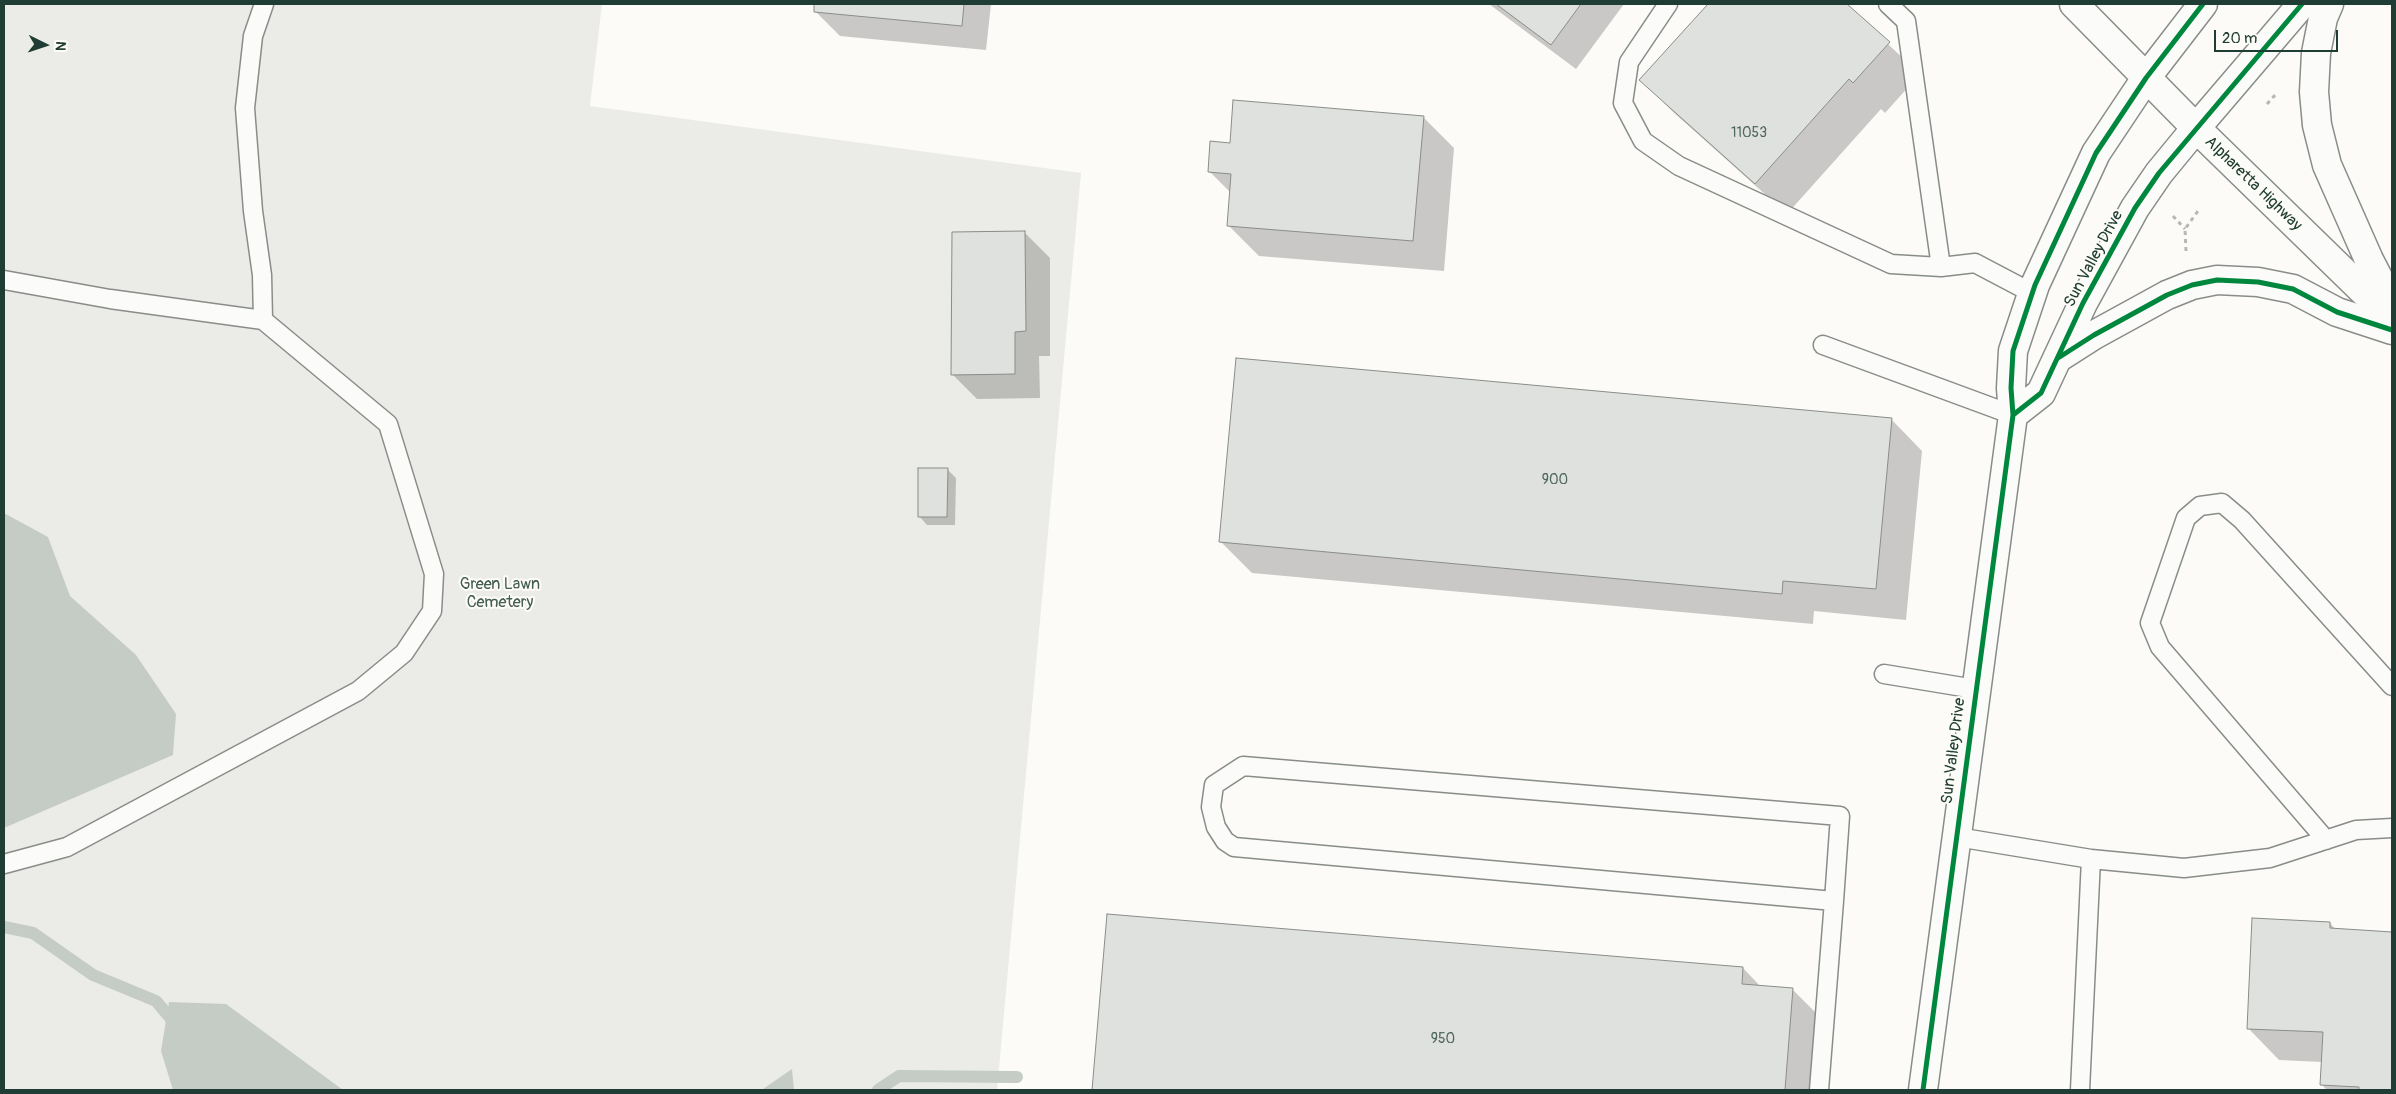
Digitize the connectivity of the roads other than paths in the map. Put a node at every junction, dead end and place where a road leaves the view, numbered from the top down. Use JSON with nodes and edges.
{"nodes":[{"id":1,"x":264,"y":4,"type":"edge"},
{"id":2,"x":1668,"y":4,"type":"edge"},
{"id":3,"x":1888,"y":4,"type":"edge"},
{"id":4,"x":2074,"y":4,"type":"edge"},
{"id":5,"x":2203,"y":4,"type":"edge"},
{"id":6,"x":2302,"y":4,"type":"edge"},
{"id":7,"x":2329,"y":4,"type":"edge"},
{"id":8,"x":2146,"y":78,"type":"junction"},
{"id":9,"x":2196,"y":128,"type":"junction"},
{"id":10,"x":1941,"y":268,"type":"junction"},
{"id":11,"x":4,"y":280,"type":"edge"},
{"id":12,"x":2032,"y":293,"type":"junction"},
{"id":13,"x":2392,"y":304,"type":"edge"},
{"id":14,"x":2392,"y":319,"type":"edge"},
{"id":15,"x":263,"y":320,"type":"junction"},
{"id":16,"x":2392,"y":330,"type":"edge"},
{"id":17,"x":1823,"y":345,"type":"dead end"},
{"id":18,"x":2058,"y":358,"type":"junction"},
{"id":19,"x":2012,"y":415,"type":"junction"},
{"id":20,"x":1884,"y":674,"type":"dead end"},
{"id":21,"x":2392,"y":686,"type":"edge"},
{"id":22,"x":1975,"y":689,"type":"junction"},
{"id":23,"x":2392,"y":828,"type":"edge"},
{"id":24,"x":1957,"y":837,"type":"junction"},
{"id":25,"x":2326,"y":840,"type":"junction"},
{"id":26,"x":2090,"y":858,"type":"junction"},
{"id":27,"x":4,"y":864,"type":"edge"},
{"id":28,"x":1834,"y":901,"type":"junction"},
{"id":29,"x":1819,"y":1090,"type":"edge"},
{"id":30,"x":1923,"y":1090,"type":"edge"},
{"id":31,"x":2080,"y":1090,"type":"edge"}],
"edges":[{"from":1,"to":15,"type":"lane"},
{"from":2,"to":10,"type":"lane"},
{"from":3,"to":10,"type":"lane"},
{"from":4,"to":8,"type":"main road","name":"Alpharetta Highway"},
{"from":5,"to":8,"type":"main road","name":"Sun Valley Drive"},
{"from":6,"to":9,"type":"main road","name":"Sun Valley Drive"},
{"from":7,"to":13,"type":"main road"},
{"from":8,"to":9,"type":"main road","name":"Alpharetta Highway"},
{"from":8,"to":12,"type":"main road","name":"Sun Valley Drive"},
{"from":9,"to":14,"type":"main road","name":"Alpharetta Highway"},
{"from":9,"to":18,"type":"main road","name":"Sun Valley Drive"},
{"from":10,"to":12,"type":"lane"},
{"from":11,"to":15,"type":"lane"},
{"from":12,"to":19,"type":"main road","name":"Sun Valley Drive"},
{"from":15,"to":27,"type":"lane"},
{"from":16,"to":18,"type":"main road"},
{"from":17,"to":19,"type":"lane"},
{"from":18,"to":19,"type":"main road","name":"Sun Valley Drive"},
{"from":19,"to":22,"type":"main road","name":"Sun Valley Drive"},
{"from":20,"to":22,"type":"lane"},
{"from":21,"to":25,"type":"lane"},
{"from":22,"to":24,"type":"main road","name":"Sun Valley Drive"},
{"from":23,"to":25,"type":"lane"},
{"from":24,"to":26,"type":"lane"},
{"from":24,"to":30,"type":"main road","name":"Sun Valley Drive"},
{"from":25,"to":26,"type":"lane"},
{"from":26,"to":31,"type":"lane"},
{"from":28,"to":28,"type":"lane"},
{"from":28,"to":29,"type":"lane"}]}
